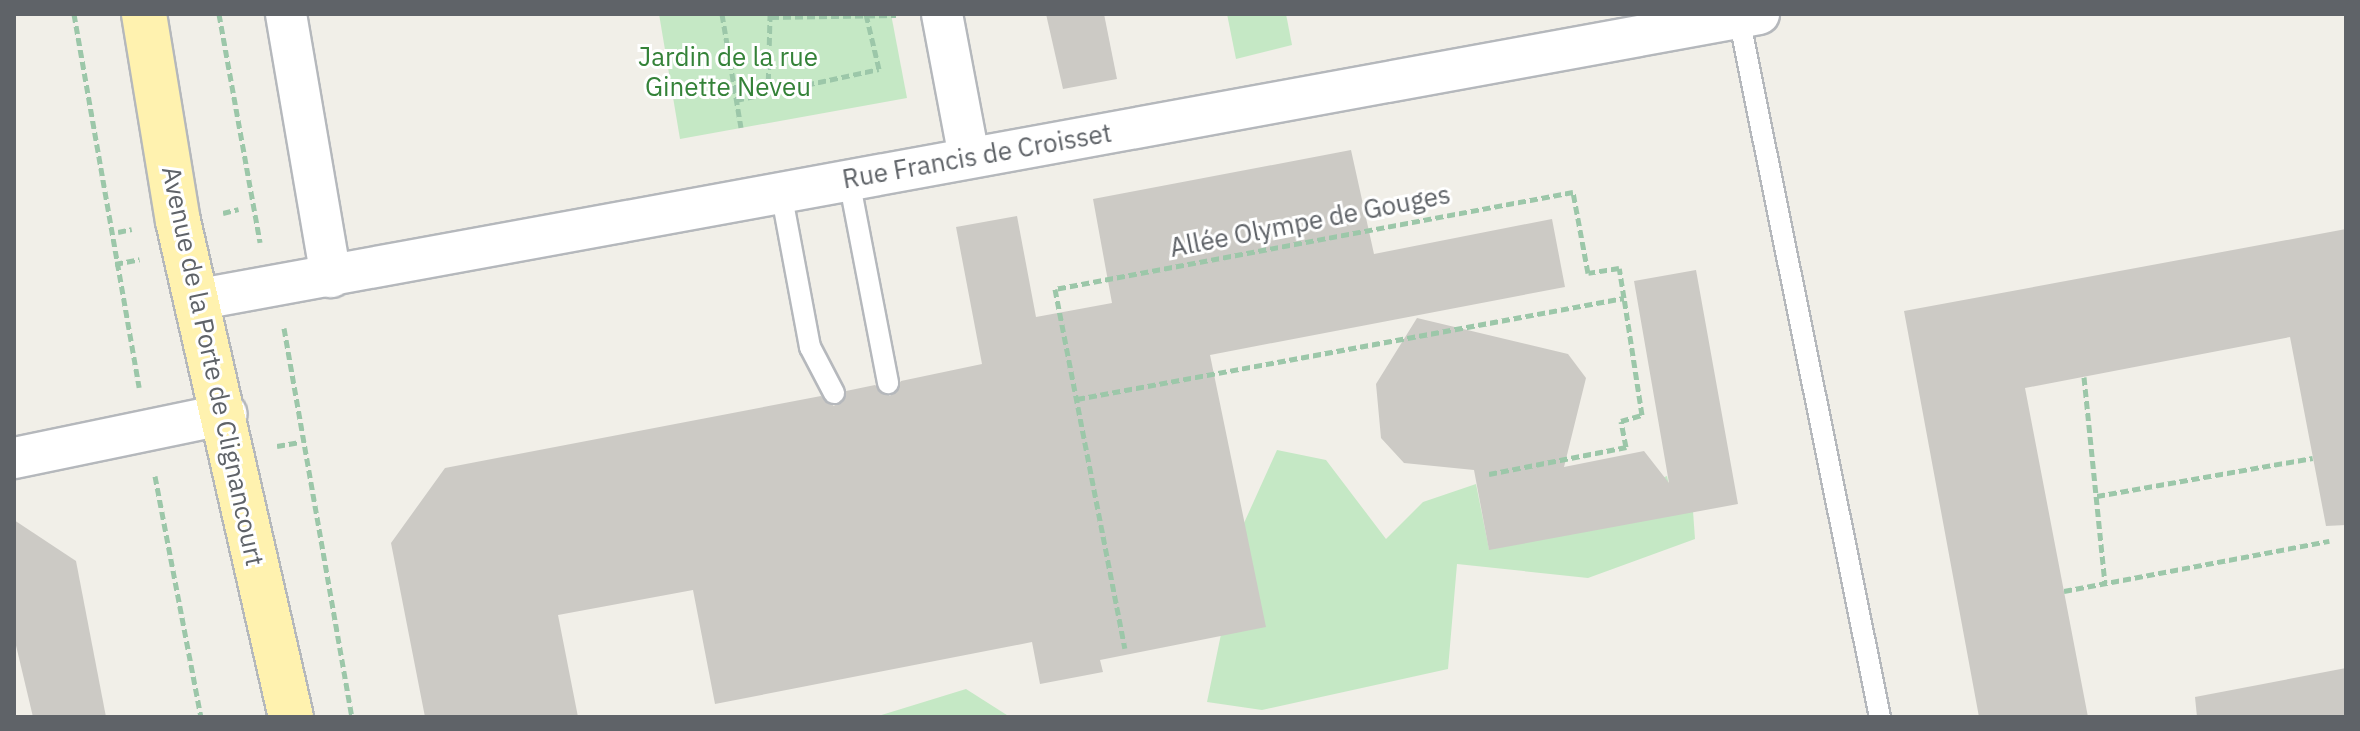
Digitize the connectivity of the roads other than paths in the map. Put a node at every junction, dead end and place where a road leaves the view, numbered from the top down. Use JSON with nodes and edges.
{"nodes":[{"id":1,"x":144,"y":14,"type":"edge"},
{"id":2,"x":942,"y":14,"type":"edge"},
{"id":3,"x":1749,"y":16,"type":"edge"},
{"id":4,"x":290,"y":17,"type":"edge"},
{"id":5,"x":969,"y":157,"type":"junction"},
{"id":6,"x":849,"y":180,"type":"junction"},
{"id":7,"x":781,"y":192,"type":"junction"},
{"id":8,"x":331,"y":277,"type":"junction"},
{"id":9,"x":195,"y":300,"type":"junction"},
{"id":10,"x":888,"y":383,"type":"dead end"},
{"id":11,"x":834,"y":393,"type":"dead end"},
{"id":12,"x":227,"y":414,"type":"junction"},
{"id":13,"x":14,"y":458,"type":"edge"},
{"id":14,"x":291,"y":717,"type":"edge"},
{"id":15,"x":1880,"y":717,"type":"edge"}],
"edges":[{"from":1,"to":9,"type":"main road","name":"Avenue de la Porte de Clignancourt"},
{"from":2,"to":5,"type":"street"},
{"from":3,"to":5,"type":"street","name":"Rue Francis de Croisset"},
{"from":3,"to":15,"type":"lane"},
{"from":4,"to":8,"type":"street"},
{"from":5,"to":6,"type":"street","name":"Rue Francis de Croisset"},
{"from":6,"to":7,"type":"street","name":"Rue Francis de Croisset"},
{"from":6,"to":10,"type":"lane"},
{"from":7,"to":8,"type":"street","name":"Rue Francis de Croisset"},
{"from":7,"to":11,"type":"lane"},
{"from":8,"to":9,"type":"street","name":"Rue Francis de Croisset"},
{"from":9,"to":12,"type":"main road","name":"Avenue de la Porte de Clignancourt"},
{"from":12,"to":13,"type":"street"},
{"from":12,"to":14,"type":"main road","name":"Avenue de la Porte de Clignancourt"}]}
